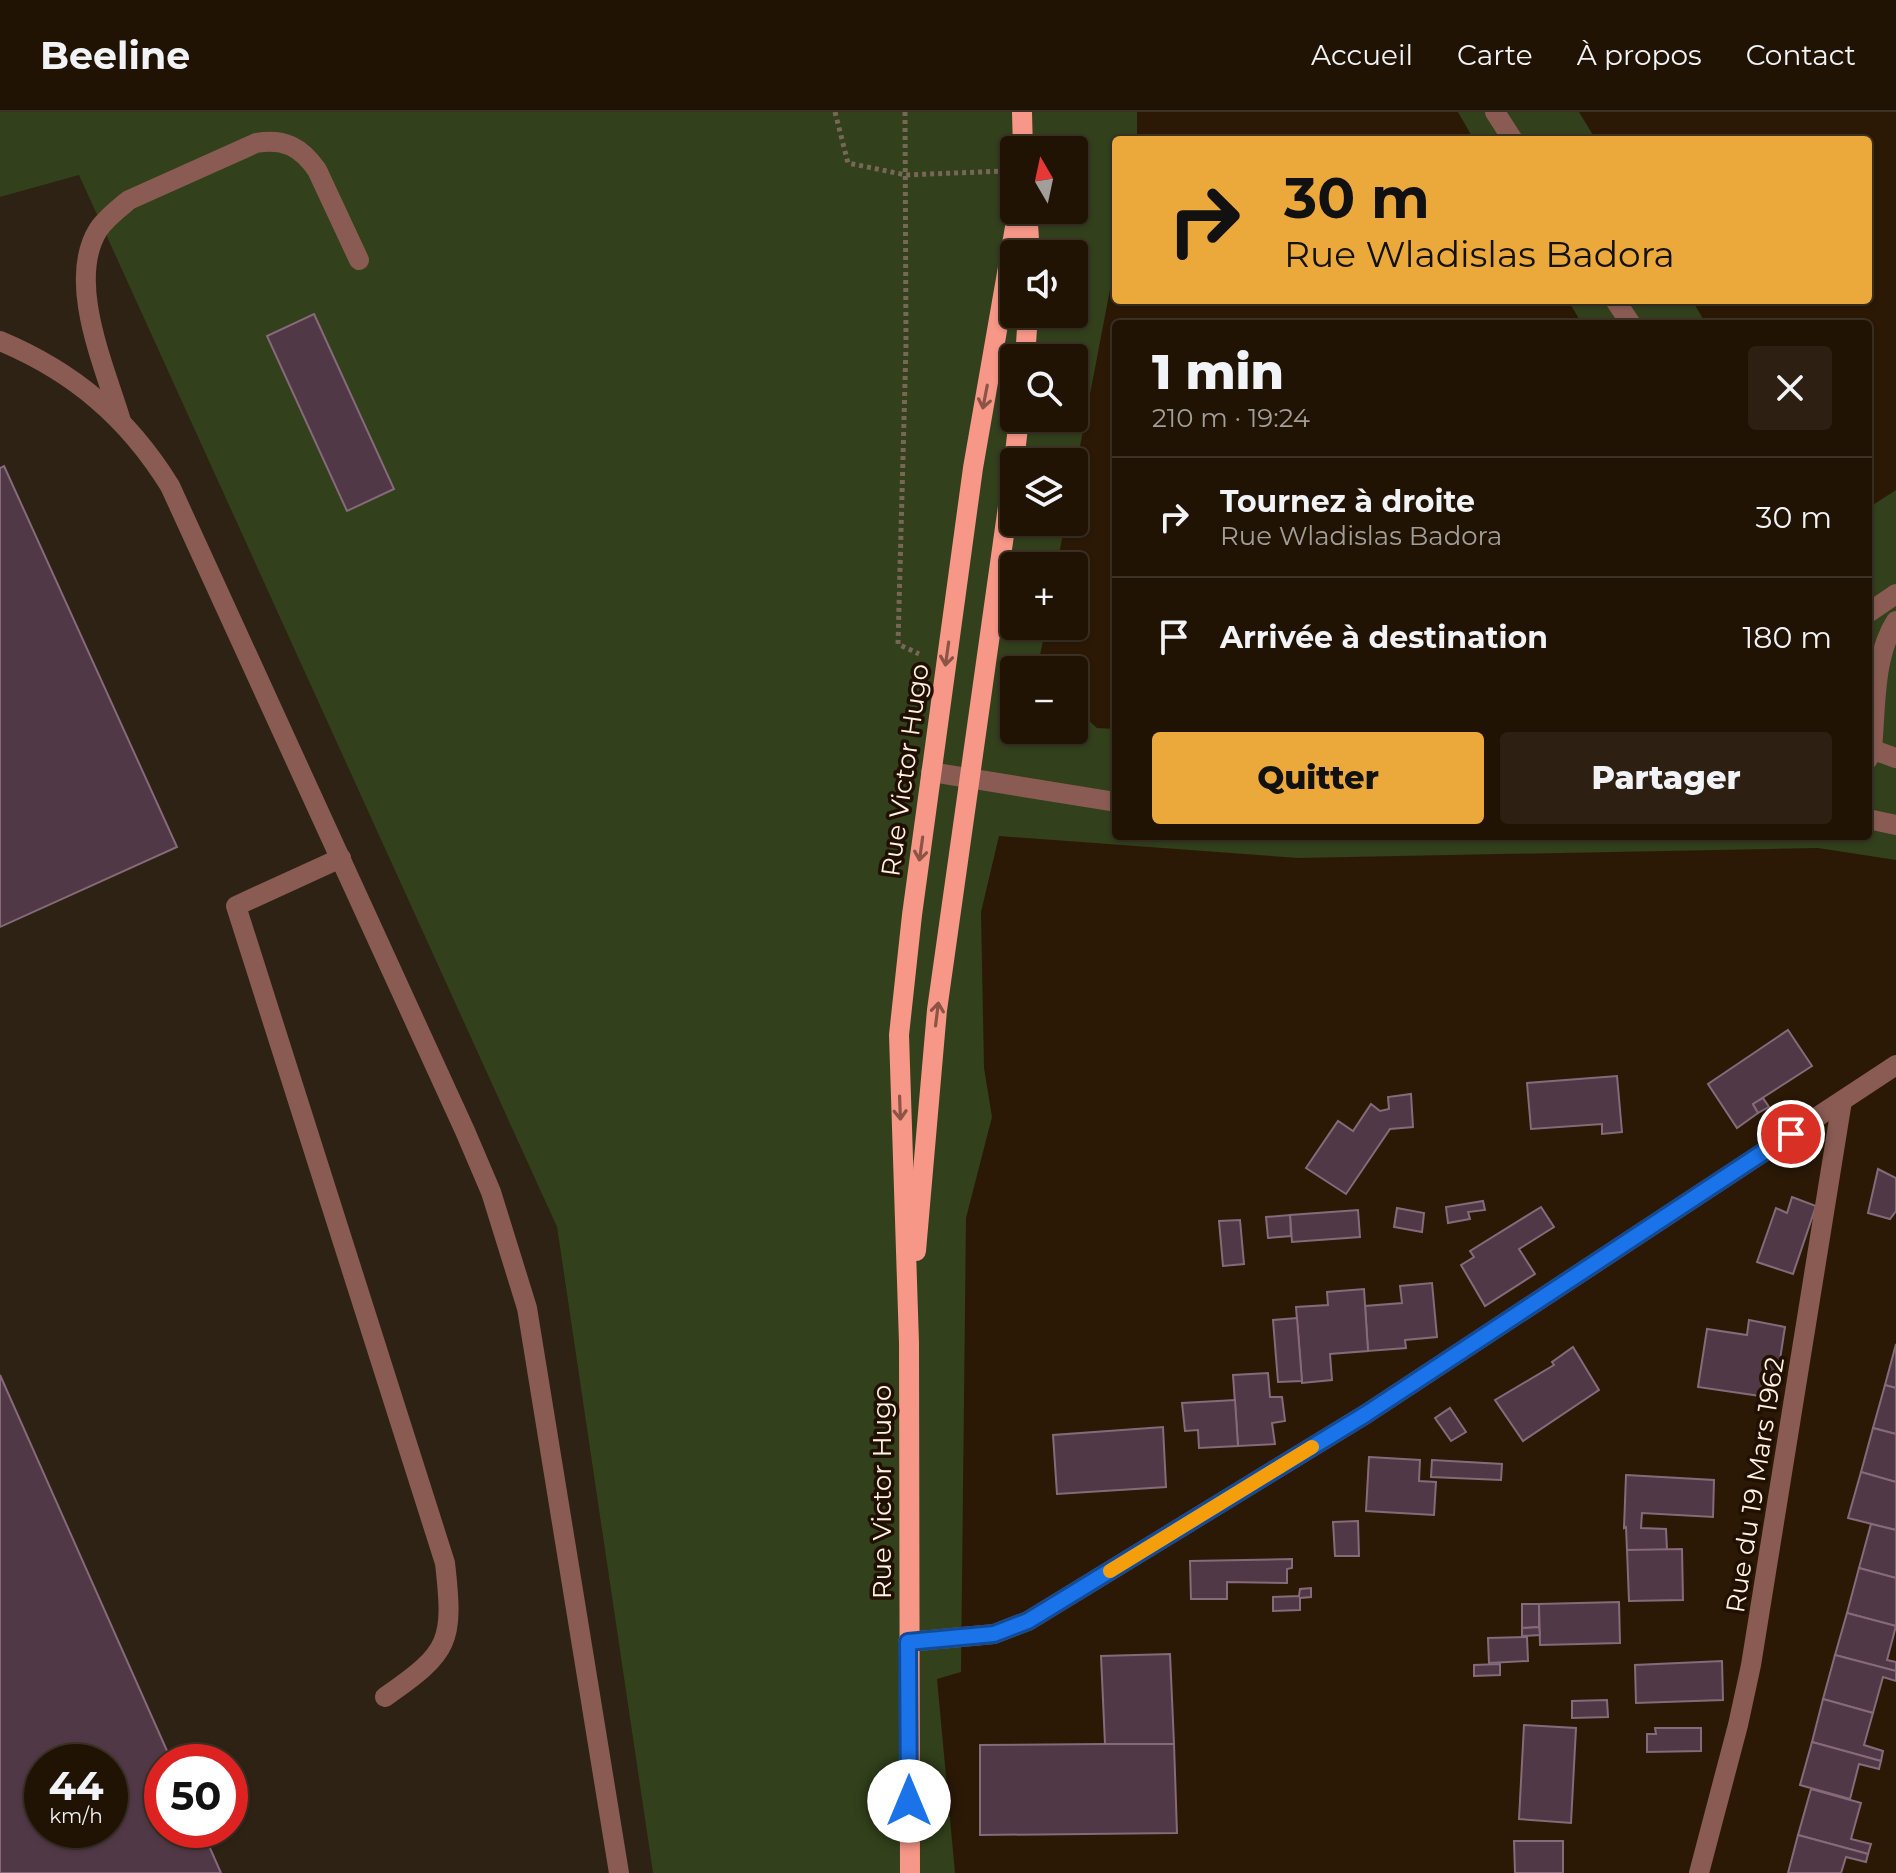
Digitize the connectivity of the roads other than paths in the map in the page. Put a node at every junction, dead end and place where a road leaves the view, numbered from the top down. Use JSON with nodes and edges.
{"nodes":[{"id":1,"x":1022,"y":112,"type":"edge"},
{"id":2,"x":1495,"y":112,"type":"edge"},
{"id":3,"x":1023,"y":136,"type":"edge"},
{"id":4,"x":1510,"y":136,"type":"edge"},
{"id":5,"x":1015,"y":224,"type":"edge"},
{"id":6,"x":359,"y":260,"type":"dead end"},
{"id":7,"x":0,"y":341,"type":"edge"},
{"id":8,"x":121,"y":421,"type":"junction"},
{"id":9,"x":1003,"y":536,"type":"edge"},
{"id":10,"x":1896,"y":594,"type":"edge"},
{"id":11,"x":1872,"y":610,"type":"edge"},
{"id":12,"x":1896,"y":621,"type":"edge"},
{"id":13,"x":1872,"y":730,"type":"edge"},
{"id":14,"x":1872,"y":753,"type":"edge"},
{"id":15,"x":1896,"y":758,"type":"edge"},
{"id":16,"x":931,"y":772,"type":"junction"},
{"id":17,"x":968,"y":779,"type":"junction"},
{"id":18,"x":1112,"y":801,"type":"edge"},
{"id":19,"x":1872,"y":820,"type":"edge"},
{"id":20,"x":1896,"y":825,"type":"edge"},
{"id":21,"x":341,"y":858,"type":"junction"},
{"id":22,"x":1896,"y":1065,"type":"edge"},
{"id":23,"x":1842,"y":1101,"type":"junction"},
{"id":24,"x":909,"y":1343,"type":"junction"},
{"id":25,"x":908,"y":1642,"type":"junction"},
{"id":26,"x":385,"y":1697,"type":"dead end"},
{"id":27,"x":619,"y":1873,"type":"edge"},
{"id":28,"x":910,"y":1873,"type":"edge"},
{"id":29,"x":1699,"y":1873,"type":"edge"}],
"edges":[{"from":1,"to":3,"type":"main road"},
{"from":2,"to":4,"type":"street"},
{"from":5,"to":16,"type":"main road","name":"Rue Victor Hugo","one_way":true},
{"from":6,"to":8,"type":"street"},
{"from":7,"to":8,"type":"street"},
{"from":8,"to":21,"type":"street"},
{"from":9,"to":17,"type":"main road","name":"Rue Victor Hugo"},
{"from":10,"to":11,"type":"street"},
{"from":12,"to":13,"type":"street"},
{"from":14,"to":15,"type":"street"},
{"from":16,"to":17,"type":"street"},
{"from":16,"to":24,"type":"main road","name":"Rue Victor Hugo","one_way":true},
{"from":17,"to":18,"type":"street"},
{"from":24,"to":17,"type":"main road","name":"Rue Victor Hugo","one_way":true},
{"from":19,"to":20,"type":"street"},
{"from":21,"to":26,"type":"street"},
{"from":21,"to":27,"type":"street"},
{"from":22,"to":23,"type":"street"},
{"from":23,"to":25,"type":"street"},
{"from":23,"to":29,"type":"street","name":"Rue du 19 Mars 1962"},
{"from":24,"to":25,"type":"main road","name":"Rue Victor Hugo"},
{"from":25,"to":28,"type":"main road","name":"Rue Victor Hugo"}]}
